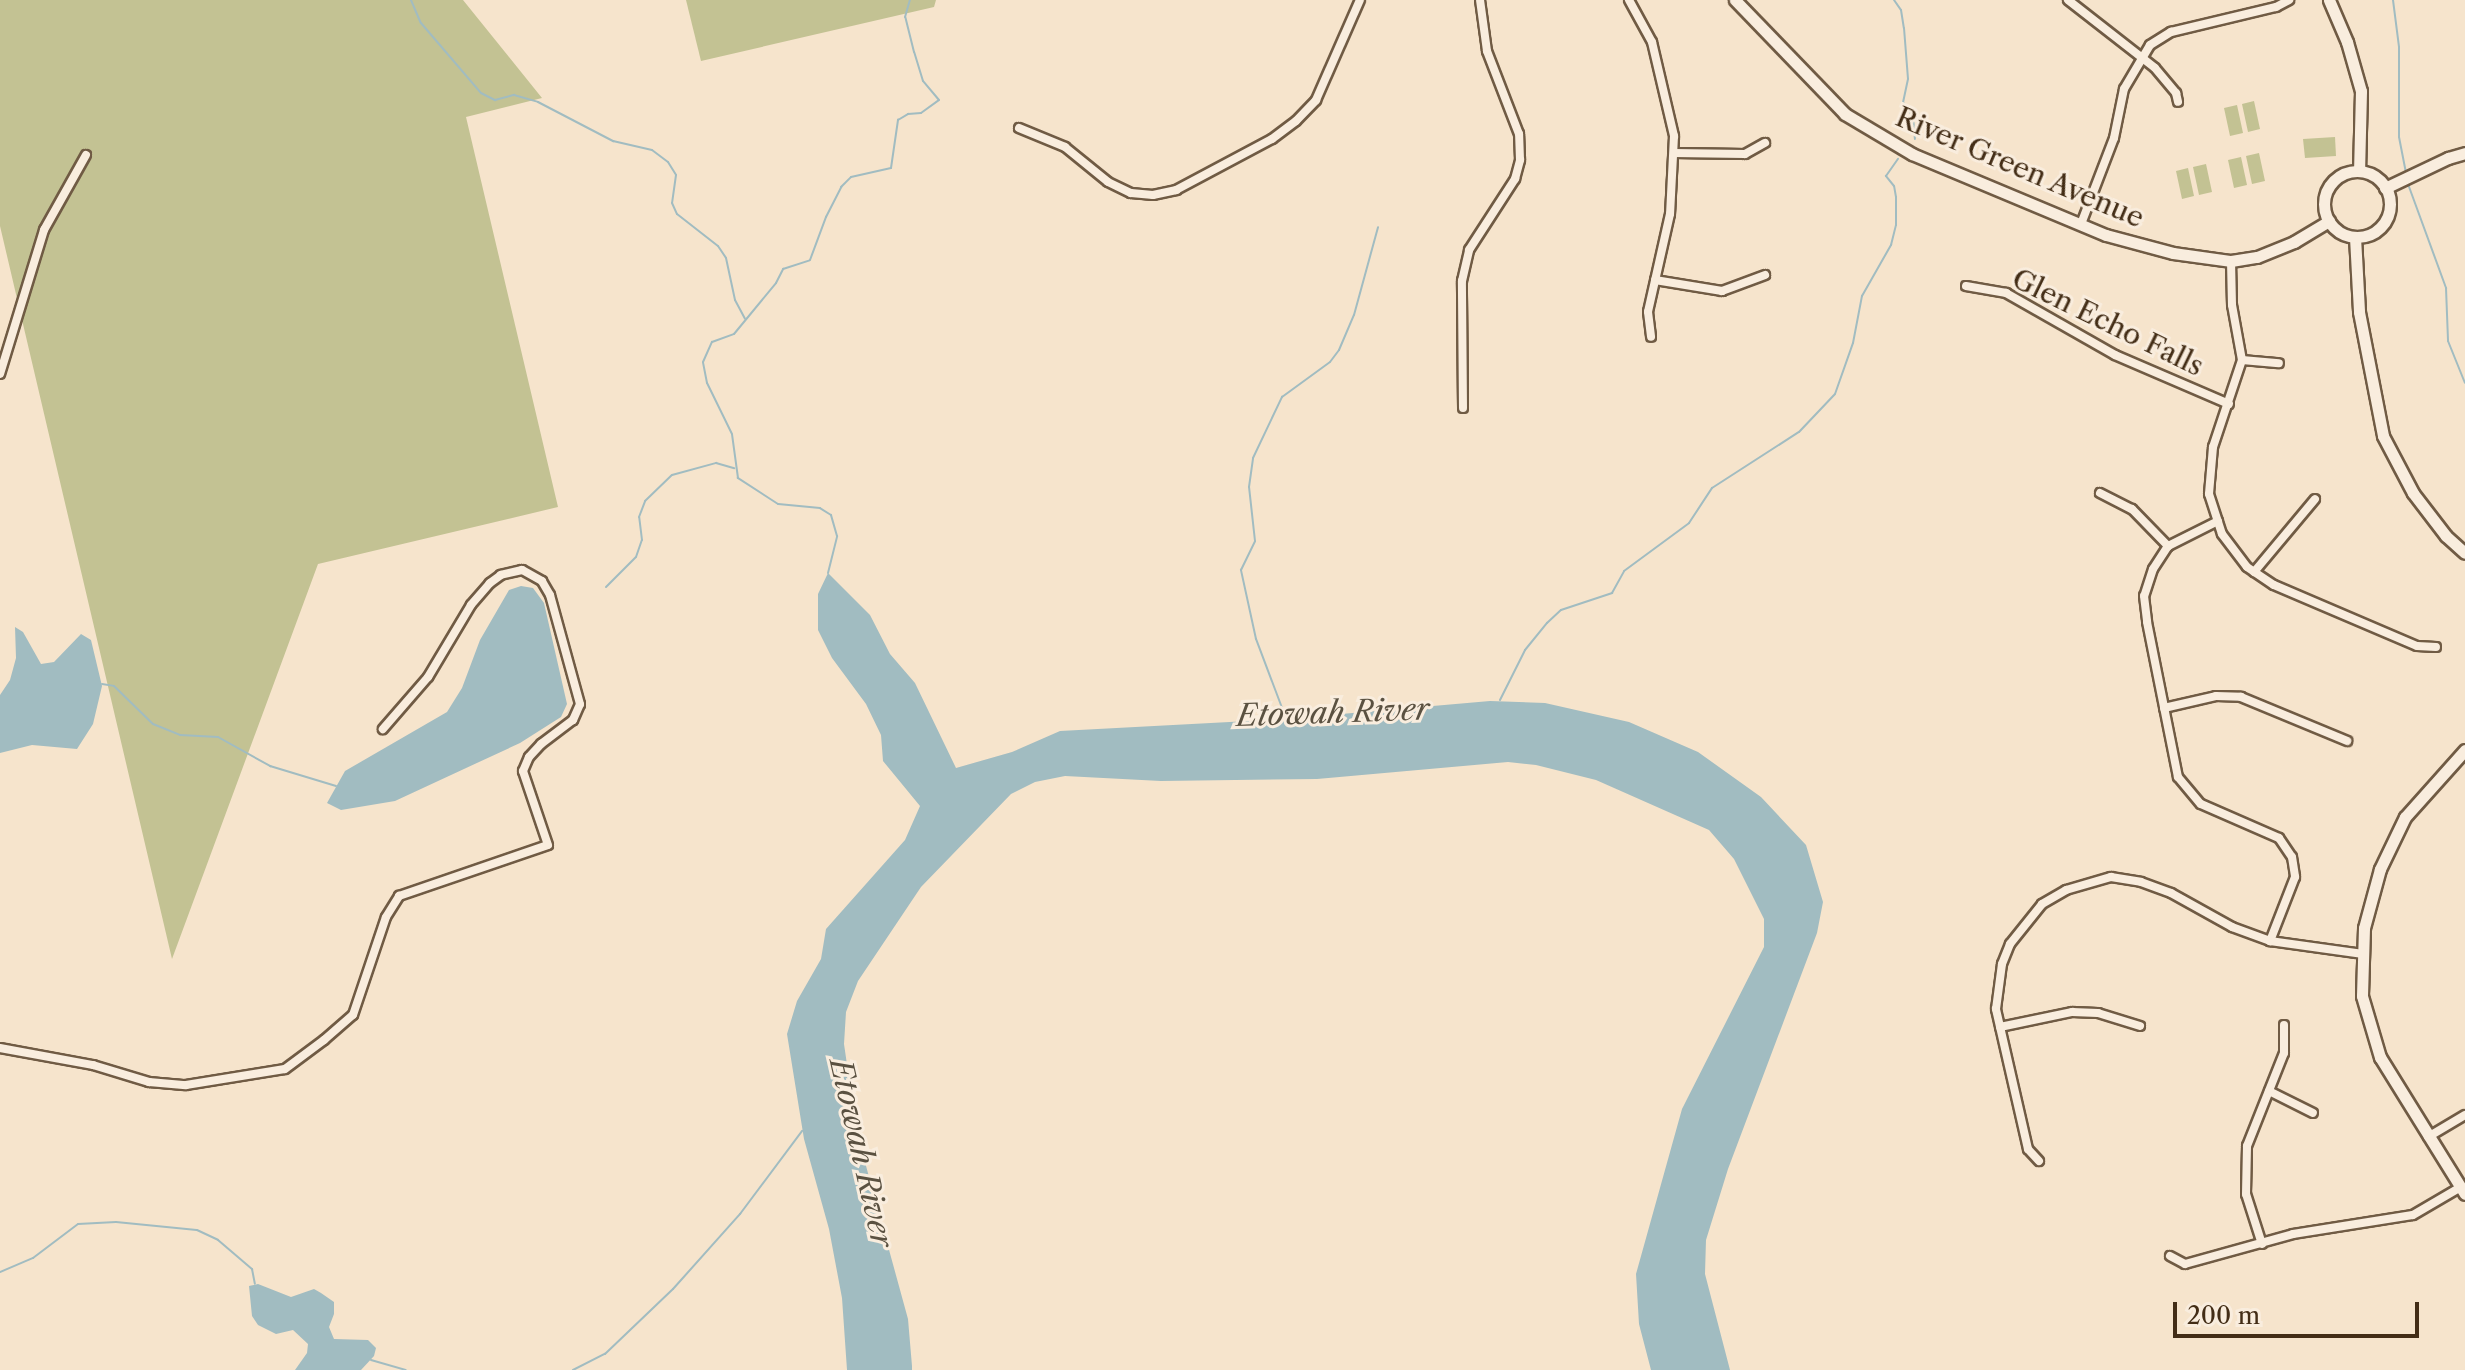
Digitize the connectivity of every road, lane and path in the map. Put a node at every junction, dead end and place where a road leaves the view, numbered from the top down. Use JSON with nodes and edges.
{"nodes":[{"id":1,"x":1360,"y":0,"type":"edge"},
{"id":2,"x":1480,"y":0,"type":"edge"},
{"id":3,"x":1629,"y":0,"type":"edge"},
{"id":4,"x":1735,"y":0,"type":"edge"},
{"id":5,"x":2068,"y":0,"type":"edge"},
{"id":6,"x":2289,"y":0,"type":"edge"},
{"id":7,"x":2329,"y":0,"type":"edge"},
{"id":8,"x":2141,"y":57,"type":"junction"},
{"id":9,"x":2178,"y":102,"type":"dead end"},
{"id":10,"x":1019,"y":128,"type":"dead end"},
{"id":11,"x":1765,"y":143,"type":"dead end"},
{"id":12,"x":1674,"y":153,"type":"junction"},
{"id":13,"x":2465,"y":153,"type":"edge"},
{"id":14,"x":86,"y":155,"type":"dead end"},
{"id":15,"x":2359,"y":171,"type":"junction"},
{"id":16,"x":2385,"y":188,"type":"junction"},
{"id":17,"x":2329,"y":221,"type":"junction"},
{"id":18,"x":2081,"y":224,"type":"junction"},
{"id":19,"x":2355,"y":237,"type":"junction"},
{"id":20,"x":2231,"y":261,"type":"junction"},
{"id":21,"x":1765,"y":275,"type":"dead end"},
{"id":22,"x":1655,"y":280,"type":"junction"},
{"id":23,"x":1966,"y":286,"type":"dead end"},
{"id":24,"x":1651,"y":337,"type":"dead end"},
{"id":25,"x":2242,"y":360,"type":"junction"},
{"id":26,"x":2279,"y":363,"type":"dead end"},
{"id":27,"x":0,"y":374,"type":"edge"},
{"id":28,"x":2229,"y":404,"type":"junction"},
{"id":29,"x":1463,"y":408,"type":"dead end"},
{"id":30,"x":2100,"y":493,"type":"dead end"},
{"id":31,"x":2315,"y":499,"type":"dead end"},
{"id":32,"x":2218,"y":521,"type":"junction"},
{"id":33,"x":2168,"y":546,"type":"junction"},
{"id":34,"x":2465,"y":553,"type":"edge"},
{"id":35,"x":2254,"y":572,"type":"junction"},
{"id":36,"x":2436,"y":647,"type":"dead end"},
{"id":37,"x":2164,"y":708,"type":"junction"},
{"id":38,"x":383,"y":729,"type":"dead end"},
{"id":39,"x":2347,"y":741,"type":"dead end"},
{"id":40,"x":2465,"y":750,"type":"edge"},
{"id":41,"x":2270,"y":941,"type":"junction"},
{"id":42,"x":2363,"y":954,"type":"junction"},
{"id":43,"x":2284,"y":1025,"type":"dead end"},
{"id":44,"x":2140,"y":1026,"type":"dead end"},
{"id":45,"x":2000,"y":1027,"type":"junction"},
{"id":46,"x":0,"y":1048,"type":"edge"},
{"id":47,"x":2269,"y":1091,"type":"junction"},
{"id":48,"x":2313,"y":1113,"type":"dead end"},
{"id":49,"x":2465,"y":1115,"type":"edge"},
{"id":50,"x":2428,"y":1137,"type":"junction"},
{"id":51,"x":2039,"y":1161,"type":"dead end"},
{"id":52,"x":2462,"y":1191,"type":"edge"},
{"id":53,"x":2262,"y":1244,"type":"junction"},
{"id":54,"x":2170,"y":1256,"type":"dead end"}],
"edges":[{"from":1,"to":10,"type":"street"},
{"from":2,"to":29,"type":"street"},
{"from":3,"to":12,"type":"street"},
{"from":4,"to":18,"type":"street","name":"River Green Avenue"},
{"from":5,"to":8,"type":"street"},
{"from":6,"to":8,"type":"street"},
{"from":7,"to":15,"type":"street"},
{"from":8,"to":9,"type":"street"},
{"from":8,"to":18,"type":"street"},
{"from":11,"to":12,"type":"street"},
{"from":12,"to":22,"type":"street"},
{"from":13,"to":16,"type":"street"},
{"from":14,"to":27,"type":"street"},
{"from":15,"to":16,"type":"street"},
{"from":15,"to":17,"type":"street"},
{"from":16,"to":19,"type":"street"},
{"from":17,"to":19,"type":"street"},
{"from":17,"to":20,"type":"street","name":"River Green Avenue"},
{"from":18,"to":20,"type":"street","name":"River Green Avenue"},
{"from":19,"to":34,"type":"street"},
{"from":20,"to":25,"type":"street"},
{"from":21,"to":22,"type":"street"},
{"from":22,"to":24,"type":"street"},
{"from":23,"to":28,"type":"street","name":"Glen Echo Falls"},
{"from":25,"to":26,"type":"street"},
{"from":25,"to":28,"type":"street"},
{"from":28,"to":32,"type":"street"},
{"from":30,"to":33,"type":"street"},
{"from":31,"to":35,"type":"street"},
{"from":32,"to":33,"type":"street"},
{"from":32,"to":35,"type":"street"},
{"from":33,"to":37,"type":"street"},
{"from":35,"to":36,"type":"street"},
{"from":37,"to":39,"type":"street"},
{"from":37,"to":41,"type":"street"},
{"from":38,"to":46,"type":"street"},
{"from":40,"to":42,"type":"street"},
{"from":41,"to":42,"type":"street"},
{"from":41,"to":45,"type":"street"},
{"from":42,"to":50,"type":"street"},
{"from":43,"to":47,"type":"street"},
{"from":44,"to":45,"type":"street"},
{"from":45,"to":51,"type":"street"},
{"from":47,"to":48,"type":"street"},
{"from":47,"to":53,"type":"street"},
{"from":49,"to":50,"type":"street"},
{"from":50,"to":52,"type":"street"},
{"from":52,"to":53,"type":"street"},
{"from":53,"to":54,"type":"street"}]}
